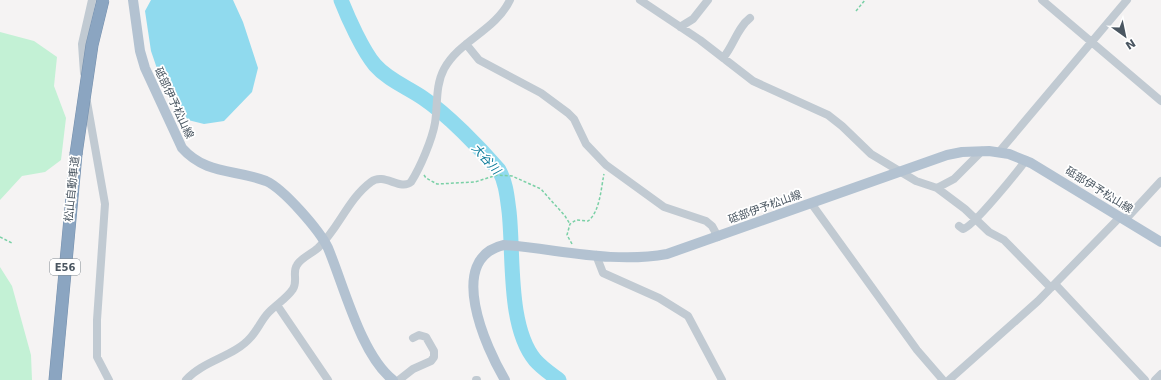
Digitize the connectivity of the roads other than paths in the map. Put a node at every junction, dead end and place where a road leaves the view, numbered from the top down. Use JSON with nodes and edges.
{"nodes":[{"id":1,"x":92,"y":0,"type":"edge"},
{"id":2,"x":103,"y":0,"type":"edge"},
{"id":3,"x":133,"y":0,"type":"edge"},
{"id":4,"x":510,"y":0,"type":"edge"},
{"id":5,"x":640,"y":0,"type":"edge"},
{"id":6,"x":708,"y":0,"type":"edge"},
{"id":7,"x":1042,"y":0,"type":"edge"},
{"id":8,"x":1127,"y":0,"type":"edge"},
{"id":9,"x":750,"y":18,"type":"dead end"},
{"id":10,"x":680,"y":27,"type":"junction"},
{"id":11,"x":1092,"y":42,"type":"junction"},
{"id":12,"x":466,"y":44,"type":"junction"},
{"id":13,"x":723,"y":58,"type":"junction"},
{"id":14,"x":1161,"y":101,"type":"edge"},
{"id":15,"x":982,"y":151,"type":"junction"},
{"id":16,"x":999,"y":152,"type":"junction"},
{"id":17,"x":1026,"y":160,"type":"junction"},
{"id":18,"x":899,"y":170,"type":"junction"},
{"id":19,"x":1161,"y":182,"type":"edge"},
{"id":20,"x":937,"y":188,"type":"junction"},
{"id":21,"x":810,"y":203,"type":"junction"},
{"id":22,"x":1122,"y":218,"type":"junction"},
{"id":23,"x":976,"y":219,"type":"junction"},
{"id":24,"x":959,"y":226,"type":"dead end"},
{"id":25,"x":718,"y":237,"type":"junction"},
{"id":26,"x":325,"y":241,"type":"junction"},
{"id":27,"x":1161,"y":242,"type":"edge"},
{"id":28,"x":596,"y":255,"type":"junction"},
{"id":29,"x":1053,"y":286,"type":"junction"},
{"id":30,"x":277,"y":305,"type":"junction"},
{"id":31,"x":413,"y":338,"type":"dead end"},
{"id":32,"x":1161,"y":374,"type":"edge"},
{"id":33,"x":55,"y":380,"type":"edge"},
{"id":34,"x":109,"y":380,"type":"edge"},
{"id":35,"x":186,"y":380,"type":"edge"},
{"id":36,"x":328,"y":380,"type":"edge"},
{"id":37,"x":393,"y":380,"type":"edge"},
{"id":38,"x":399,"y":380,"type":"edge"},
{"id":39,"x":505,"y":380,"type":"edge"},
{"id":40,"x":722,"y":380,"type":"edge"},
{"id":41,"x":943,"y":380,"type":"edge"},
{"id":42,"x":949,"y":380,"type":"edge"},
{"id":43,"x":1145,"y":380,"type":"edge"},
{"id":44,"x":1155,"y":380,"type":"edge"}],
"edges":[{"from":1,"to":34,"type":"street"},
{"from":2,"to":33,"type":"highway","name":"松山自動車道","number":"E56","bridge":true},
{"from":3,"to":26,"type":"main road","name":"砥部伊予松山線"},
{"from":4,"to":12,"type":"street"},
{"from":5,"to":10,"type":"street"},
{"from":6,"to":10,"type":"street"},
{"from":7,"to":11,"type":"street"},
{"from":8,"to":11,"type":"street"},
{"from":9,"to":13,"type":"street"},
{"from":10,"to":13,"type":"street"},
{"from":11,"to":14,"type":"street"},
{"from":11,"to":16,"type":"street"},
{"from":12,"to":25,"type":"street"},
{"from":12,"to":26,"type":"street"},
{"from":13,"to":18,"type":"street"},
{"from":15,"to":16,"type":"main road","name":"砥部伊予松山線"},
{"from":15,"to":18,"type":"main road","name":"砥部伊予松山線"},
{"from":15,"to":20,"type":"street"},
{"from":16,"to":17,"type":"main road","name":"砥部伊予松山線"},
{"from":17,"to":22,"type":"main road","name":"砥部伊予松山線"},
{"from":17,"to":23,"type":"street"},
{"from":18,"to":20,"type":"street"},
{"from":18,"to":21,"type":"main road","name":"砥部伊予松山線"},
{"from":19,"to":22,"type":"street"},
{"from":20,"to":23,"type":"street"},
{"from":21,"to":25,"type":"main road","name":"砥部伊予松山線"},
{"from":21,"to":41,"type":"street"},
{"from":22,"to":27,"type":"main road","name":"砥部伊予松山線"},
{"from":22,"to":29,"type":"street"},
{"from":23,"to":24,"type":"street"},
{"from":23,"to":29,"type":"street"},
{"from":25,"to":28,"type":"main road","name":"砥部伊予松山線"},
{"from":26,"to":30,"type":"street"},
{"from":26,"to":37,"type":"main road","name":"砥部伊予松山線"},
{"from":28,"to":39,"type":"main road","name":"砥部伊予松山線"},
{"from":28,"to":40,"type":"street"},
{"from":29,"to":42,"type":"street"},
{"from":29,"to":43,"type":"street"},
{"from":30,"to":35,"type":"street"},
{"from":30,"to":36,"type":"street"},
{"from":31,"to":38,"type":"street"},
{"from":32,"to":44,"type":"street"}]}
